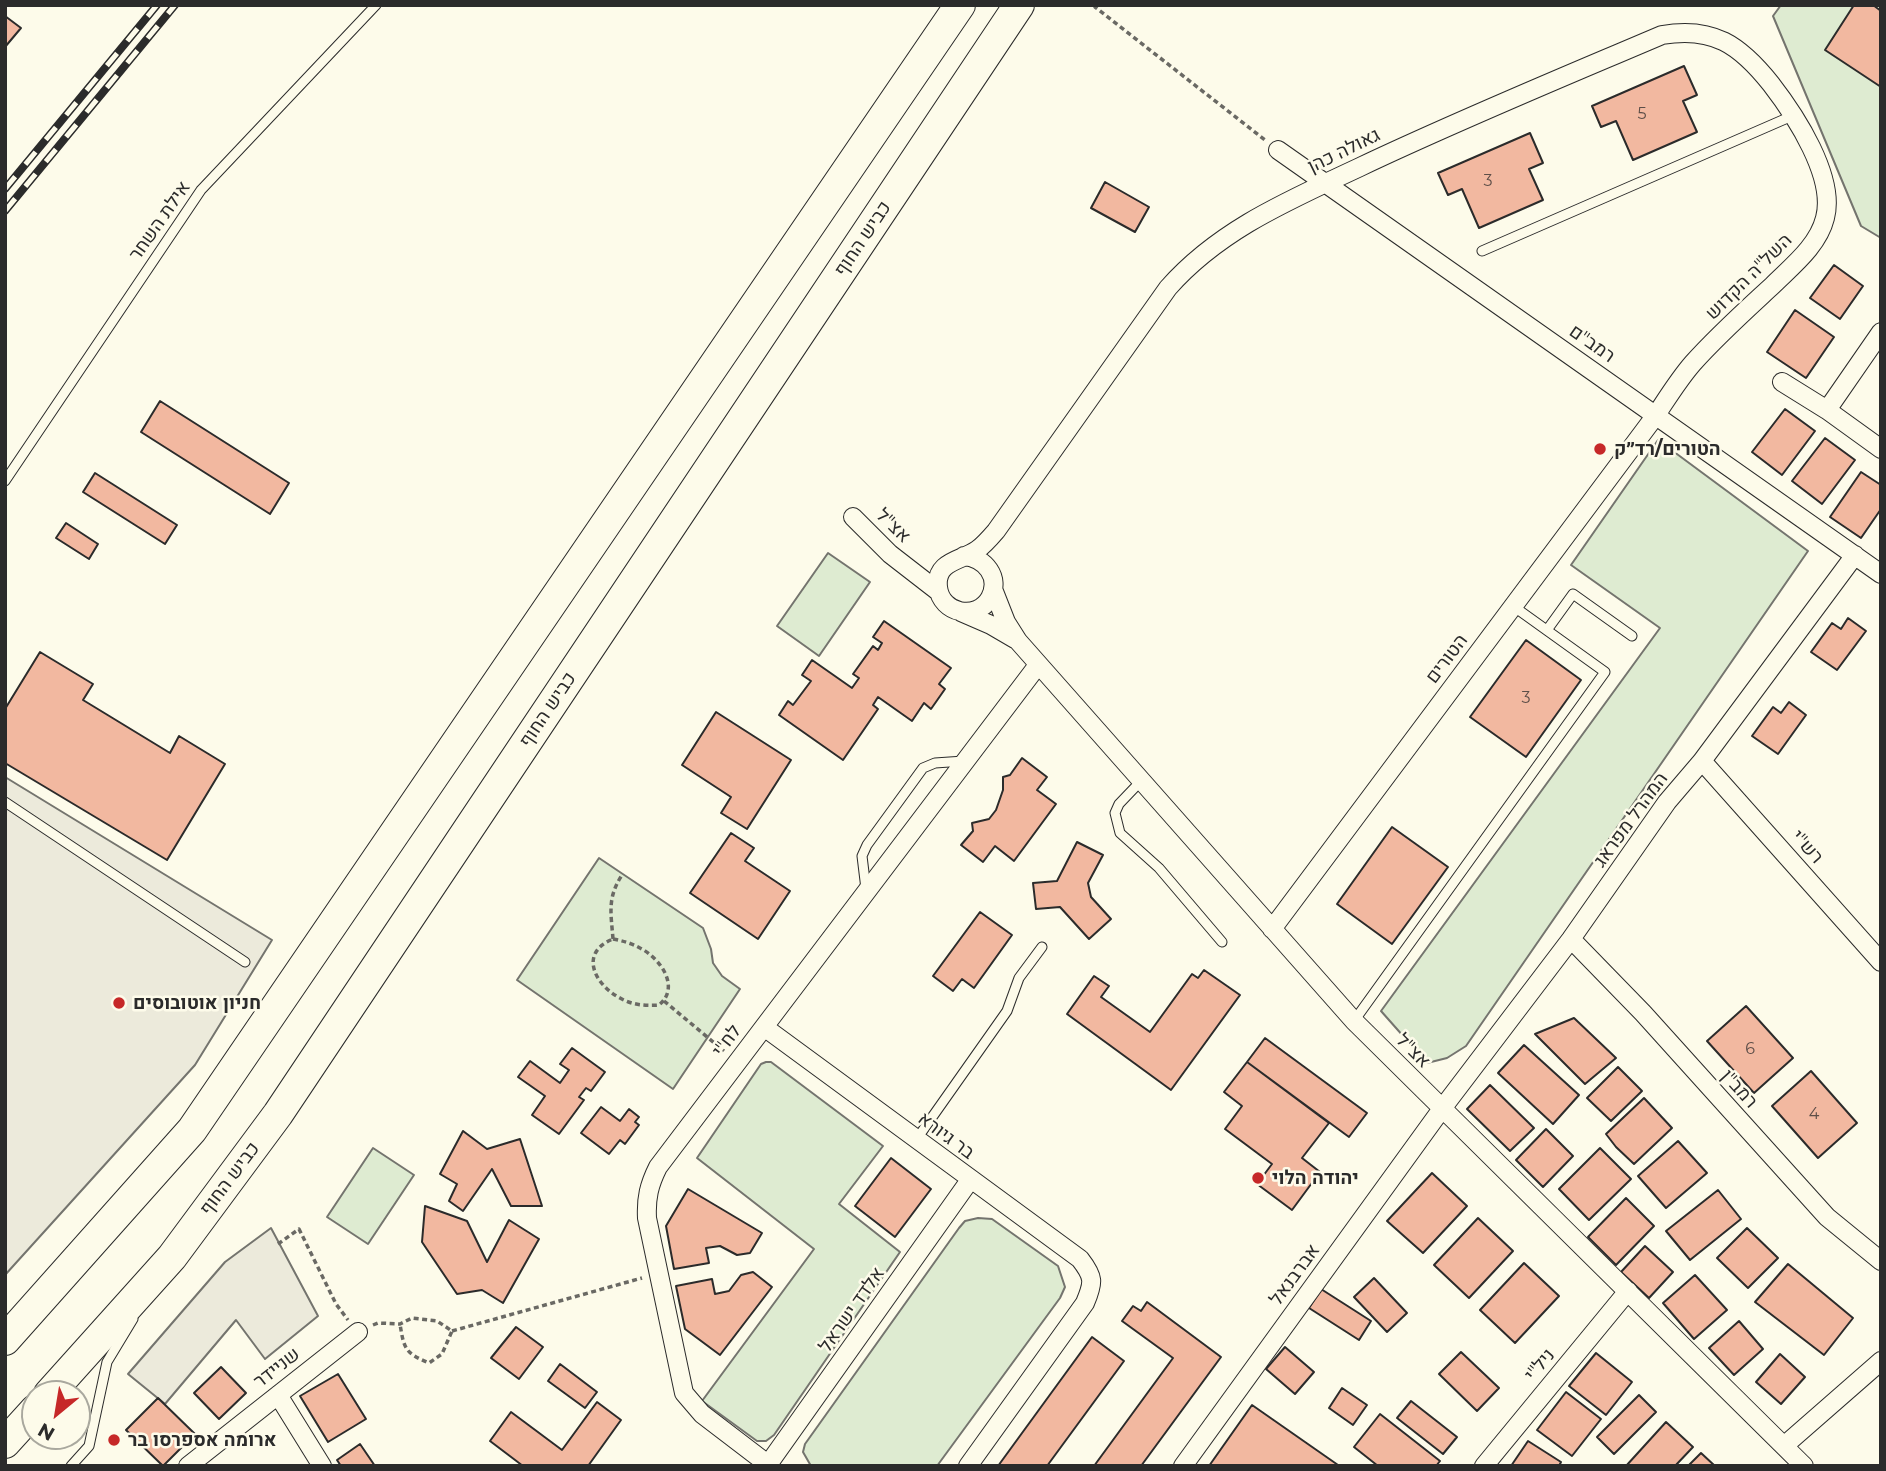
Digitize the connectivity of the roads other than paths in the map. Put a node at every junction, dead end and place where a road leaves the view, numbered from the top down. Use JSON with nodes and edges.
{"nodes":[{"id":1,"x":376,"y":5,"type":"edge"},
{"id":2,"x":960,"y":5,"type":"edge"},
{"id":3,"x":1019,"y":5,"type":"edge"},
{"id":4,"x":1792,"y":116,"type":"junction"},
{"id":5,"x":1278,"y":150,"type":"road end"},
{"id":6,"x":1325,"y":183,"type":"junction"},
{"id":7,"x":1482,"y":251,"type":"dead end"},
{"id":8,"x":1881,"y":332,"type":"edge"},
{"id":9,"x":1782,"y":382,"type":"dead end"},
{"id":10,"x":1827,"y":410,"type":"junction"},
{"id":11,"x":1656,"y":415,"type":"junction"},
{"id":12,"x":1881,"y":449,"type":"edge"},
{"id":13,"x":5,"y":481,"type":"edge"},
{"id":14,"x":853,"y":517,"type":"dead end"},
{"id":15,"x":1005,"y":518,"type":"junction"},
{"id":16,"x":1855,"y":555,"type":"junction"},
{"id":17,"x":956,"y":560,"type":"junction"},
{"id":18,"x":905,"y":565,"type":"junction"},
{"id":19,"x":1881,"y":575,"type":"edge"},
{"id":20,"x":993,"y":582,"type":"junction"},
{"id":21,"x":939,"y":592,"type":"junction"},
{"id":22,"x":1513,"y":606,"type":"junction"},
{"id":23,"x":961,"y":612,"type":"junction"},
{"id":24,"x":1547,"y":630,"type":"junction"},
{"id":25,"x":1632,"y":636,"type":"dead end"},
{"id":26,"x":1018,"y":641,"type":"junction"},
{"id":27,"x":1038,"y":664,"type":"junction"},
{"id":28,"x":965,"y":761,"type":"junction"},
{"id":29,"x":1702,"y":761,"type":"junction"},
{"id":30,"x":1141,"y":781,"type":"junction"},
{"id":31,"x":5,"y":802,"type":"edge"},
{"id":32,"x":867,"y":891,"type":"junction"},
{"id":33,"x":1272,"y":929,"type":"junction"},
{"id":34,"x":1571,"y":939,"type":"junction"},
{"id":35,"x":1222,"y":942,"type":"dead end"},
{"id":36,"x":1042,"y":947,"type":"dead end"},
{"id":37,"x":245,"y":962,"type":"dead end"},
{"id":38,"x":1881,"y":962,"type":"edge"},
{"id":39,"x":1354,"y":1021,"type":"junction"},
{"id":40,"x":764,"y":1027,"type":"junction"},
{"id":41,"x":1441,"y":1110,"type":"junction"},
{"id":42,"x":192,"y":1130,"type":"junction"},
{"id":43,"x":916,"y":1140,"type":"junction"},
{"id":44,"x":970,"y":1180,"type":"junction"},
{"id":45,"x":172,"y":1257,"type":"junction"},
{"id":46,"x":1881,"y":1261,"type":"edge"},
{"id":47,"x":1628,"y":1291,"type":"junction"},
{"id":48,"x":143,"y":1304,"type":"dead end"},
{"id":49,"x":5,"y":1312,"type":"edge"},
{"id":50,"x":136,"y":1315,"type":"dead end"},
{"id":51,"x":358,"y":1332,"type":"road end"},
{"id":52,"x":5,"y":1340,"type":"edge"},
{"id":53,"x":1881,"y":1361,"type":"edge"},
{"id":54,"x":62,"y":1380,"type":"edge"},
{"id":55,"x":278,"y":1395,"type":"junction"},
{"id":56,"x":21,"y":1425,"type":"edge"},
{"id":57,"x":5,"y":1443,"type":"edge"},
{"id":58,"x":1785,"y":1445,"type":"junction"},
{"id":59,"x":768,"y":1465,"type":"edge"},
{"id":60,"x":71,"y":1466,"type":"edge"},
{"id":61,"x":188,"y":1466,"type":"edge"},
{"id":62,"x":322,"y":1466,"type":"edge"},
{"id":63,"x":968,"y":1466,"type":"edge"},
{"id":64,"x":1183,"y":1466,"type":"edge"},
{"id":65,"x":1484,"y":1466,"type":"edge"},
{"id":66,"x":1804,"y":1466,"type":"edge"}],
"edges":[{"from":1,"to":13,"type":"lane","name":"אילת השחר"},
{"from":2,"to":42,"type":"highway"},
{"from":3,"to":45,"type":"highway","name":"כביש החוף"},
{"from":4,"to":6,"type":"street","name":"גאולה כהן"},
{"from":4,"to":7,"type":"lane"},
{"from":4,"to":11,"type":"street","name":"השל\"ה הקדוש"},
{"from":5,"to":6,"type":"street","name":"רמב\"ם"},
{"from":6,"to":11,"type":"street","name":"רמב\"ם"},
{"from":6,"to":15,"type":"street","name":"גאולה כהן"},
{"from":8,"to":10,"type":"street"},
{"from":9,"to":10,"type":"street"},
{"from":10,"to":12,"type":"street"},
{"from":11,"to":16,"type":"street","name":"רמב\"ם"},
{"from":11,"to":22,"type":"street","name":"הטורים"},
{"from":14,"to":18,"type":"street","name":"אצ\"ל"},
{"from":15,"to":17,"type":"street","name":"גאולה כהן"},
{"from":15,"to":20,"type":"street","name":"גאולה כהן"},
{"from":16,"to":19,"type":"street","name":"רמב\"ם"},
{"from":16,"to":29,"type":"street","name":"המהרל מפראג"},
{"from":17,"to":18,"type":"street","name":"אצ\"ל"},
{"from":17,"to":20,"type":"street"},
{"from":17,"to":21,"type":"street"},
{"from":18,"to":21,"type":"street","name":"אצ\"ל"},
{"from":20,"to":23,"type":"street"},
{"from":20,"to":26,"type":"street","name":"אצ\"ל"},
{"from":21,"to":23,"type":"street"},
{"from":22,"to":24,"type":"lane"},
{"from":22,"to":33,"type":"street","name":"הטורים"},
{"from":23,"to":26,"type":"street","name":"אצ\"ל"},
{"from":24,"to":25,"type":"lane"},
{"from":24,"to":39,"type":"lane"},
{"from":26,"to":27,"type":"street","name":"אצ\"ל"},
{"from":27,"to":28,"type":"street","name":"לח\"י"},
{"from":27,"to":30,"type":"street","name":"אצ\"ל"},
{"from":28,"to":32,"type":"street","name":"לח\"י"},
{"from":28,"to":32,"type":"lane"},
{"from":29,"to":34,"type":"street","name":"המהרל מפראג"},
{"from":29,"to":38,"type":"street","name":"רש\"י"},
{"from":30,"to":33,"type":"street","name":"אצ\"ל"},
{"from":30,"to":35,"type":"lane"},
{"from":31,"to":37,"type":"lane"},
{"from":32,"to":40,"type":"street","name":"לח\"י"},
{"from":33,"to":39,"type":"street","name":"אצ\"ל"},
{"from":34,"to":41,"type":"street","name":"המהרל מפראג"},
{"from":34,"to":46,"type":"street","name":"רמב\"ן"},
{"from":36,"to":43,"type":"lane"},
{"from":39,"to":41,"type":"street","name":"אצ\"ל"},
{"from":40,"to":43,"type":"street","name":"בר גיורא"},
{"from":40,"to":59,"type":"street","name":"לח\"י"},
{"from":41,"to":47,"type":"street","name":"אצ\"ל"},
{"from":41,"to":64,"type":"street","name":"אברבנאל"},
{"from":42,"to":49,"type":"highway"},
{"from":42,"to":52,"type":"highway"},
{"from":43,"to":44,"type":"street","name":"בר גיורא"},
{"from":44,"to":59,"type":"street","name":"אלדד ישראל"},
{"from":44,"to":63,"type":"street","name":"בר גיורא"},
{"from":45,"to":48,"type":"lane"},
{"from":45,"to":54,"type":"highway","name":"כביש החוף"},
{"from":47,"to":58,"type":"street","name":"אצ\"ל"},
{"from":47,"to":65,"type":"street","name":"ניל\"י"},
{"from":50,"to":60,"type":"lane"},
{"from":51,"to":55,"type":"street","name":"שניידר"},
{"from":53,"to":58,"type":"street"},
{"from":55,"to":61,"type":"street","name":"שניידר"},
{"from":55,"to":62,"type":"street"},
{"from":56,"to":57,"type":"highway"},
{"from":58,"to":66,"type":"street","name":"אצ\"ל"}]}
